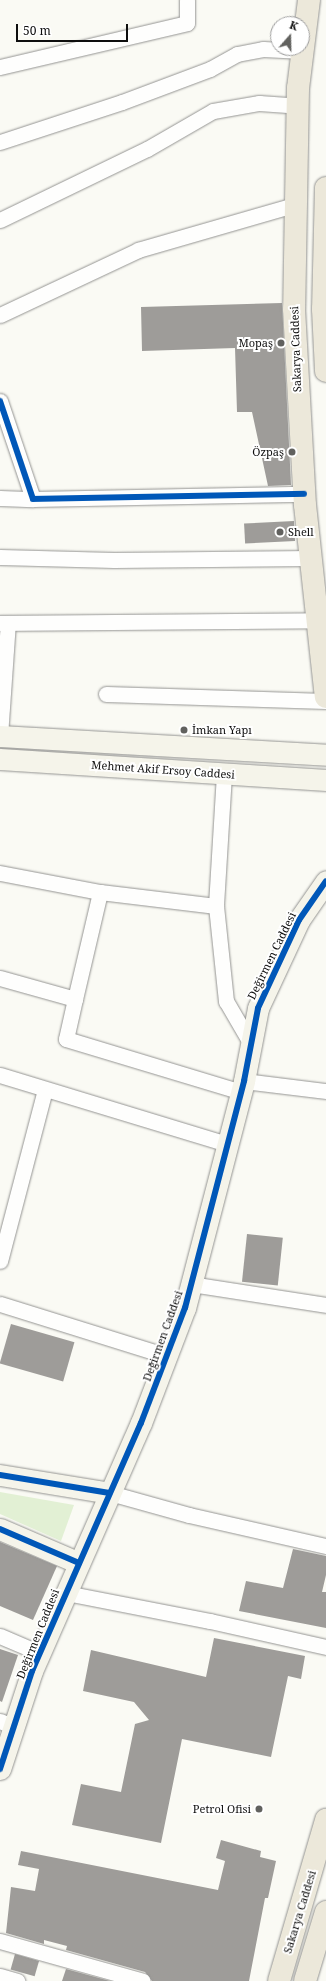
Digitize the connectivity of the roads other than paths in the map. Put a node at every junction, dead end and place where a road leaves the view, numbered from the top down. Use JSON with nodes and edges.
{"nodes":[{"id":1,"x":187,"y":0,"type":"edge"},
{"id":2,"x":309,"y":0,"type":"edge"},
{"id":3,"x":307,"y":16,"type":"edge"},
{"id":4,"x":270,"y":49,"type":"edge"},
{"id":5,"x":303,"y":56,"type":"edge"},
{"id":6,"x":0,"y":67,"type":"edge"},
{"id":7,"x":298,"y":106,"type":"junction"},
{"id":8,"x":0,"y":142,"type":"edge"},
{"id":9,"x":326,"y":188,"type":"edge"},
{"id":10,"x":296,"y":204,"type":"junction"},
{"id":11,"x":0,"y":220,"type":"edge"},
{"id":12,"x":325,"y":285,"type":"edge"},
{"id":13,"x":0,"y":316,"type":"edge"},
{"id":14,"x":326,"y":371,"type":"edge"},
{"id":15,"x":1,"y":408,"type":"edge"},
{"id":16,"x":304,"y":494,"type":"junction"},
{"id":17,"x":0,"y":498,"type":"edge"},
{"id":18,"x":33,"y":499,"type":"junction"},
{"id":19,"x":0,"y":557,"type":"edge"},
{"id":20,"x":310,"y":558,"type":"junction"},
{"id":21,"x":317,"y":620,"type":"junction"},
{"id":22,"x":4,"y":623,"type":"edge"},
{"id":23,"x":106,"y":694,"type":"dead end"},
{"id":24,"x":326,"y":697,"type":"edge"},
{"id":25,"x":326,"y":701,"type":"edge"},
{"id":26,"x":0,"y":736,"type":"edge"},
{"id":27,"x":326,"y":756,"type":"edge"},
{"id":28,"x":0,"y":759,"type":"edge"},
{"id":29,"x":224,"y":774,"type":"junction"},
{"id":30,"x":326,"y":780,"type":"edge"},
{"id":31,"x":0,"y":873,"type":"edge"},
{"id":32,"x":326,"y":881,"type":"edge"},
{"id":33,"x":100,"y":892,"type":"junction"},
{"id":34,"x":216,"y":906,"type":"junction"},
{"id":35,"x":0,"y":978,"type":"edge"},
{"id":36,"x":75,"y":999,"type":"junction"},
{"id":37,"x":251,"y":1044,"type":"junction"},
{"id":38,"x":0,"y":1075,"type":"edge"},
{"id":39,"x":243,"y":1086,"type":"junction"},
{"id":40,"x":45,"y":1090,"type":"junction"},
{"id":41,"x":326,"y":1091,"type":"edge"},
{"id":42,"x":227,"y":1144,"type":"junction"},
{"id":43,"x":0,"y":1261,"type":"edge"},
{"id":44,"x":191,"y":1284,"type":"junction"},
{"id":45,"x":0,"y":1304,"type":"edge"},
{"id":46,"x":326,"y":1305,"type":"edge"},
{"id":47,"x":167,"y":1356,"type":"junction"},
{"id":48,"x":0,"y":1475,"type":"edge"},
{"id":49,"x":110,"y":1493,"type":"junction"},
{"id":50,"x":0,"y":1529,"type":"edge"},
{"id":51,"x":326,"y":1546,"type":"edge"},
{"id":52,"x":79,"y":1563,"type":"junction"},
{"id":53,"x":66,"y":1593,"type":"junction"},
{"id":54,"x":0,"y":1636,"type":"edge"},
{"id":55,"x":326,"y":1647,"type":"edge"},
{"id":56,"x":40,"y":1653,"type":"junction"},
{"id":57,"x":7,"y":1724,"type":"edge"},
{"id":58,"x":0,"y":1769,"type":"edge"},
{"id":59,"x":326,"y":1820,"type":"edge"},
{"id":60,"x":326,"y":1912,"type":"edge"},
{"id":61,"x":0,"y":1941,"type":"edge"},
{"id":62,"x":320,"y":1956,"type":"edge"},
{"id":63,"x":0,"y":1976,"type":"edge"},
{"id":64,"x":16,"y":1981,"type":"edge"},
{"id":65,"x":143,"y":1981,"type":"edge"},
{"id":66,"x":279,"y":1981,"type":"edge"},
{"id":67,"x":305,"y":1981,"type":"edge"}],
"edges":[{"from":1,"to":6,"type":"street"},
{"from":2,"to":3,"type":"main road","name":"Sakarya Caddesi"},
{"from":4,"to":8,"type":"street"},
{"from":5,"to":7,"type":"main road","name":"Sakarya Caddesi"},
{"from":7,"to":10,"type":"main road","name":"Sakarya Caddesi"},
{"from":7,"to":11,"type":"street"},
{"from":9,"to":12,"type":"main road"},
{"from":10,"to":13,"type":"street"},
{"from":10,"to":16,"type":"main road","name":"Sakarya Caddesi"},
{"from":12,"to":14,"type":"main road"},
{"from":15,"to":18,"type":"street"},
{"from":16,"to":18,"type":"street"},
{"from":16,"to":20,"type":"main road","name":"Sakarya Caddesi"},
{"from":17,"to":18,"type":"street"},
{"from":19,"to":20,"type":"street"},
{"from":20,"to":21,"type":"main road","name":"Sakarya Caddesi"},
{"from":21,"to":22,"type":"street"},
{"from":21,"to":24,"type":"main road","name":"Sakarya Caddesi"},
{"from":22,"to":26,"type":"street"},
{"from":23,"to":25,"type":"street"},
{"from":26,"to":27,"type":"street","name":"Mehmet Akif Ersoy Caddesi"},
{"from":28,"to":29,"type":"street","name":"Mehmet Akif Ersoy Caddesi"},
{"from":29,"to":30,"type":"street","name":"Mehmet Akif Ersoy Caddesi"},
{"from":29,"to":34,"type":"street"},
{"from":31,"to":33,"type":"street"},
{"from":32,"to":37,"type":"street","name":"Değirmen Caddesi"},
{"from":33,"to":34,"type":"street"},
{"from":33,"to":36,"type":"street"},
{"from":34,"to":37,"type":"street"},
{"from":35,"to":36,"type":"street"},
{"from":36,"to":39,"type":"street"},
{"from":37,"to":39,"type":"street","name":"Değirmen Caddesi"},
{"from":38,"to":40,"type":"street"},
{"from":39,"to":41,"type":"street"},
{"from":39,"to":42,"type":"street","name":"Değirmen Caddesi"},
{"from":40,"to":42,"type":"street"},
{"from":40,"to":43,"type":"street"},
{"from":42,"to":44,"type":"street","name":"Değirmen Caddesi"},
{"from":44,"to":46,"type":"street"},
{"from":44,"to":47,"type":"street","name":"Değirmen Caddesi"},
{"from":45,"to":47,"type":"street"},
{"from":47,"to":49,"type":"street","name":"Değirmen Caddesi"},
{"from":48,"to":49,"type":"street"},
{"from":49,"to":51,"type":"street"},
{"from":49,"to":52,"type":"street","name":"Değirmen Caddesi"},
{"from":50,"to":52,"type":"street"},
{"from":52,"to":53,"type":"street","name":"Değirmen Caddesi"},
{"from":53,"to":55,"type":"street"},
{"from":53,"to":56,"type":"street","name":"Değirmen Caddesi"},
{"from":54,"to":56,"type":"street"},
{"from":56,"to":57,"type":"street","name":"Değirmen Caddesi"},
{"from":57,"to":58,"type":"street","name":"Değirmen Caddesi"},
{"from":59,"to":66,"type":"main road","name":"Sakarya Caddesi"},
{"from":60,"to":62,"type":"main road"},
{"from":61,"to":65,"type":"street"},
{"from":62,"to":67,"type":"main road"},
{"from":63,"to":64,"type":"street"}]}
